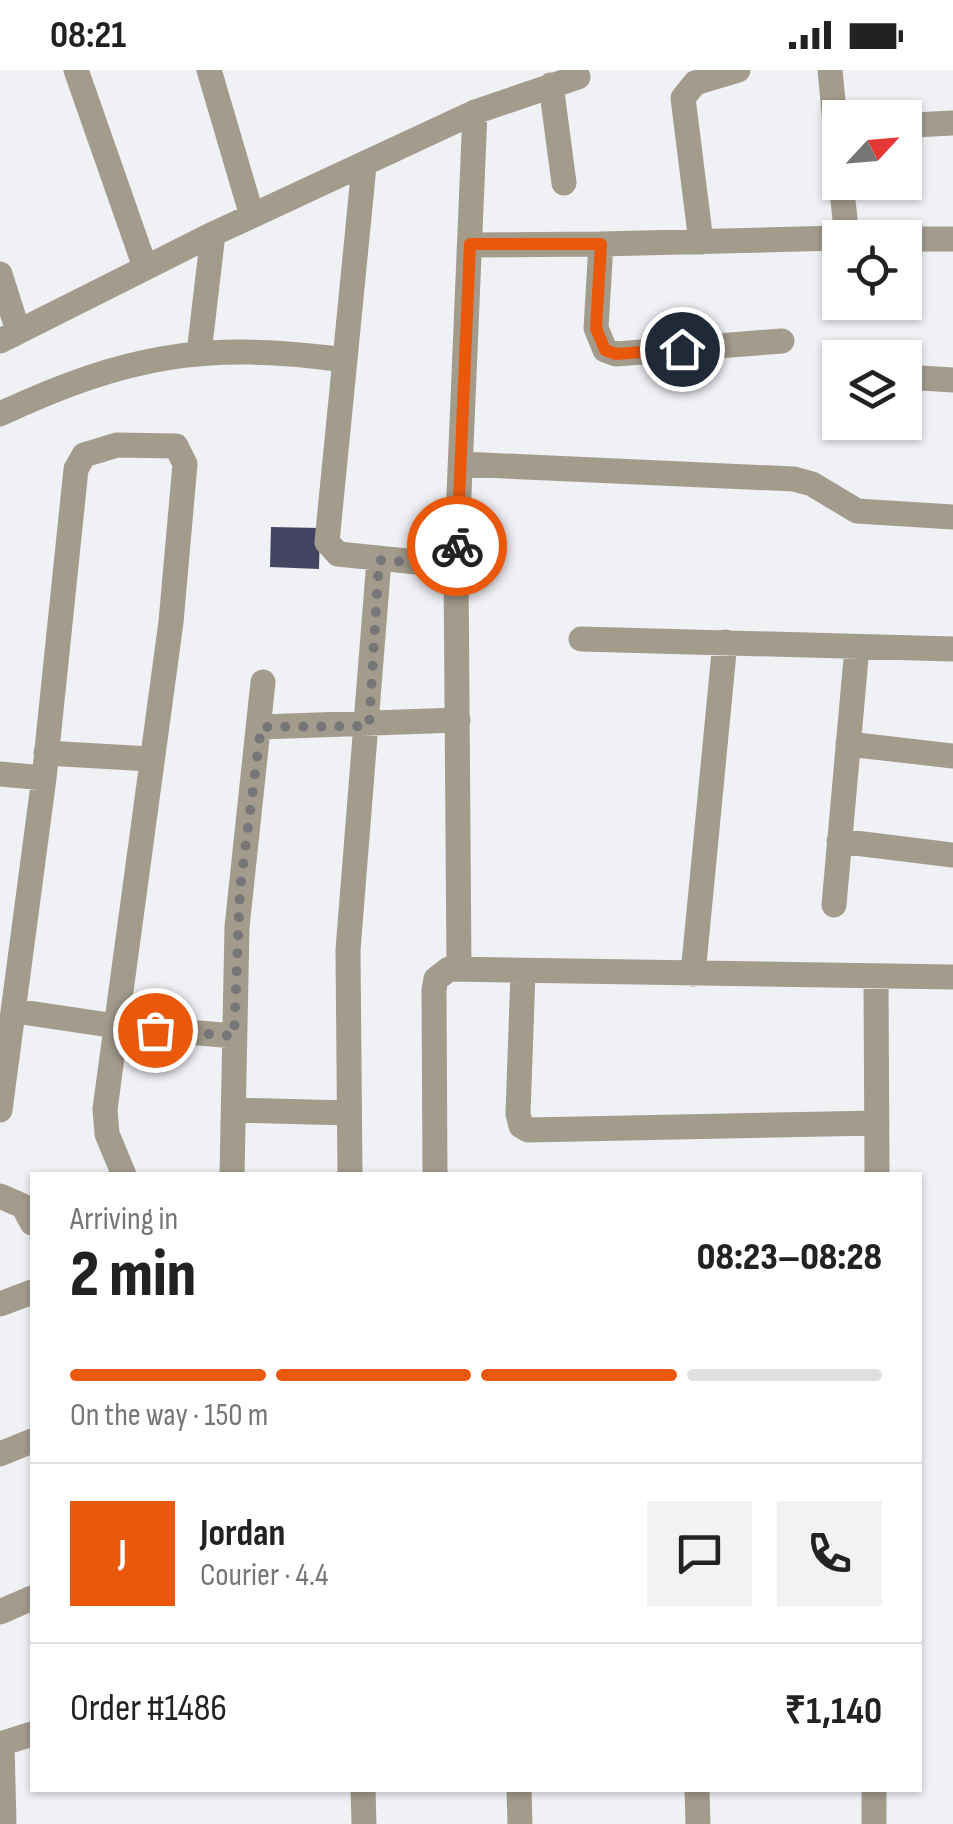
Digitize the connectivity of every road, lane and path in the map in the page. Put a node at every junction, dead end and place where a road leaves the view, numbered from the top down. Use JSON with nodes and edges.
{"nodes":[{"id":1,"x":76,"y":70,"type":"edge"},
{"id":2,"x":208,"y":70,"type":"edge"},
{"id":3,"x":738,"y":70,"type":"edge"},
{"id":4,"x":830,"y":70,"type":"edge"},
{"id":5,"x":578,"y":77,"type":"dead end"},
{"id":6,"x":551,"y":85,"type":"junction"},
{"id":7,"x":833,"y":100,"type":"edge"},
{"id":8,"x":474,"y":112,"type":"junction"},
{"id":9,"x":953,"y":123,"type":"edge"},
{"id":10,"x":922,"y":124,"type":"edge"},
{"id":11,"x":364,"y":166,"type":"junction"},
{"id":12,"x":564,"y":183,"type":"dead end"},
{"id":13,"x":252,"y":216,"type":"junction"},
{"id":14,"x":213,"y":234,"type":"junction"},
{"id":15,"x":822,"y":239,"type":"edge"},
{"id":16,"x":922,"y":239,"type":"edge"},
{"id":17,"x":953,"y":239,"type":"edge"},
{"id":18,"x":701,"y":242,"type":"junction"},
{"id":19,"x":470,"y":244,"type":"junction"},
{"id":20,"x":601,"y":244,"type":"junction"},
{"id":21,"x":144,"y":267,"type":"junction"},
{"id":22,"x":0,"y":274,"type":"edge"},
{"id":23,"x":9,"y":336,"type":"edge"},
{"id":24,"x":782,"y":341,"type":"dead end"},
{"id":25,"x":200,"y":352,"type":"junction"},
{"id":26,"x":345,"y":360,"type":"junction"},
{"id":27,"x":922,"y":378,"type":"edge"},
{"id":28,"x":953,"y":380,"type":"edge"},
{"id":29,"x":0,"y":414,"type":"edge"},
{"id":30,"x":462,"y":464,"type":"junction"},
{"id":31,"x":953,"y":517,"type":"edge"},
{"id":32,"x":379,"y":560,"type":"junction"},
{"id":33,"x":456,"y":566,"type":"junction"},
{"id":34,"x":581,"y":639,"type":"dead end"},
{"id":35,"x":725,"y":642,"type":"junction"},
{"id":36,"x":857,"y":646,"type":"junction"},
{"id":37,"x":953,"y":649,"type":"edge"},
{"id":38,"x":263,"y":682,"type":"dead end"},
{"id":39,"x":458,"y":720,"type":"junction"},
{"id":40,"x":369,"y":726,"type":"junction"},
{"id":41,"x":261,"y":727,"type":"junction"},
{"id":42,"x":848,"y":744,"type":"junction"},
{"id":43,"x":953,"y":756,"type":"edge"},
{"id":44,"x":150,"y":759,"type":"junction"},
{"id":45,"x":45,"y":765,"type":"junction"},
{"id":46,"x":0,"y":774,"type":"edge"},
{"id":47,"x":839,"y":841,"type":"junction"},
{"id":48,"x":953,"y":854,"type":"edge"},
{"id":49,"x":834,"y":905,"type":"dead end"},
{"id":50,"x":459,"y":968,"type":"junction"},
{"id":51,"x":523,"y":973,"type":"junction"},
{"id":52,"x":692,"y":974,"type":"junction"},
{"id":53,"x":953,"y":976,"type":"edge"},
{"id":54,"x":876,"y":978,"type":"junction"},
{"id":55,"x":15,"y":1011,"type":"junction"},
{"id":56,"x":116,"y":1026,"type":"junction"},
{"id":57,"x":234,"y":1036,"type":"junction"},
{"id":58,"x":0,"y":1110,"type":"edge"},
{"id":59,"x":234,"y":1110,"type":"junction"},
{"id":60,"x":348,"y":1113,"type":"junction"},
{"id":61,"x":877,"y":1123,"type":"junction"},
{"id":62,"x":123,"y":1172,"type":"edge"},
{"id":63,"x":232,"y":1172,"type":"edge"},
{"id":64,"x":350,"y":1172,"type":"edge"},
{"id":65,"x":434,"y":1172,"type":"edge"},
{"id":66,"x":876,"y":1172,"type":"edge"},
{"id":67,"x":0,"y":1196,"type":"edge"},
{"id":68,"x":30,"y":1219,"type":"edge"},
{"id":69,"x":30,"y":1293,"type":"edge"},
{"id":70,"x":0,"y":1304,"type":"edge"},
{"id":71,"x":30,"y":1442,"type":"edge"},
{"id":72,"x":0,"y":1454,"type":"edge"},
{"id":73,"x":30,"y":1599,"type":"edge"},
{"id":74,"x":0,"y":1612,"type":"edge"},
{"id":75,"x":30,"y":1735,"type":"edge"},
{"id":76,"x":1,"y":1744,"type":"edge"},
{"id":77,"x":363,"y":1792,"type":"edge"},
{"id":78,"x":519,"y":1792,"type":"edge"},
{"id":79,"x":697,"y":1792,"type":"edge"},
{"id":80,"x":874,"y":1792,"type":"edge"},
{"id":81,"x":4,"y":1824,"type":"edge"},
{"id":82,"x":364,"y":1824,"type":"edge"},
{"id":83,"x":520,"y":1824,"type":"edge"},
{"id":84,"x":698,"y":1824,"type":"edge"},
{"id":85,"x":874,"y":1824,"type":"edge"}],
"edges":[{"from":1,"to":21,"type":"street"},
{"from":2,"to":13,"type":"street"},
{"from":3,"to":18,"type":"street"},
{"from":4,"to":7,"type":"street"},
{"from":5,"to":6,"type":"street"},
{"from":6,"to":8,"type":"street"},
{"from":6,"to":12,"type":"street"},
{"from":8,"to":11,"type":"street"},
{"from":8,"to":19,"type":"street"},
{"from":9,"to":10,"type":"street"},
{"from":11,"to":13,"type":"street"},
{"from":11,"to":26,"type":"street"},
{"from":13,"to":14,"type":"street"},
{"from":14,"to":21,"type":"street"},
{"from":14,"to":25,"type":"street"},
{"from":15,"to":18,"type":"street"},
{"from":16,"to":17,"type":"street"},
{"from":18,"to":20,"type":"street"},
{"from":19,"to":20,"type":"street"},
{"from":19,"to":30,"type":"street"},
{"from":20,"to":24,"type":"street"},
{"from":21,"to":23,"type":"street"},
{"from":22,"to":23,"type":"street"},
{"from":25,"to":26,"type":"street"},
{"from":25,"to":29,"type":"street"},
{"from":26,"to":32,"type":"street"},
{"from":27,"to":28,"type":"street"},
{"from":30,"to":31,"type":"street"},
{"from":30,"to":33,"type":"street"},
{"from":32,"to":33,"type":"street"},
{"from":32,"to":40,"type":"street"},
{"from":33,"to":39,"type":"street"},
{"from":34,"to":35,"type":"street"},
{"from":35,"to":36,"type":"street"},
{"from":35,"to":52,"type":"street"},
{"from":36,"to":37,"type":"street"},
{"from":36,"to":42,"type":"street"},
{"from":38,"to":41,"type":"street"},
{"from":39,"to":40,"type":"street"},
{"from":39,"to":50,"type":"street"},
{"from":40,"to":41,"type":"street"},
{"from":40,"to":60,"type":"street"},
{"from":41,"to":57,"type":"street"},
{"from":42,"to":43,"type":"street"},
{"from":42,"to":47,"type":"street"},
{"from":44,"to":45,"type":"street"},
{"from":44,"to":45,"type":"street"},
{"from":44,"to":56,"type":"street"},
{"from":45,"to":46,"type":"street"},
{"from":45,"to":55,"type":"street"},
{"from":47,"to":48,"type":"street"},
{"from":47,"to":49,"type":"street"},
{"from":50,"to":51,"type":"street"},
{"from":50,"to":65,"type":"street"},
{"from":51,"to":52,"type":"street"},
{"from":51,"to":61,"type":"street"},
{"from":52,"to":54,"type":"street"},
{"from":53,"to":54,"type":"street"},
{"from":54,"to":61,"type":"street"},
{"from":55,"to":56,"type":"street"},
{"from":55,"to":58,"type":"street"},
{"from":56,"to":57,"type":"street"},
{"from":56,"to":62,"type":"street"},
{"from":57,"to":59,"type":"street"},
{"from":59,"to":60,"type":"street"},
{"from":59,"to":63,"type":"street"},
{"from":60,"to":64,"type":"street"},
{"from":61,"to":66,"type":"street"},
{"from":67,"to":68,"type":"street"},
{"from":69,"to":70,"type":"street"},
{"from":71,"to":72,"type":"street"},
{"from":73,"to":74,"type":"street"},
{"from":75,"to":76,"type":"street"},
{"from":76,"to":81,"type":"street"},
{"from":77,"to":82,"type":"street"},
{"from":78,"to":83,"type":"street"},
{"from":79,"to":84,"type":"street"},
{"from":80,"to":85,"type":"street"}]}
